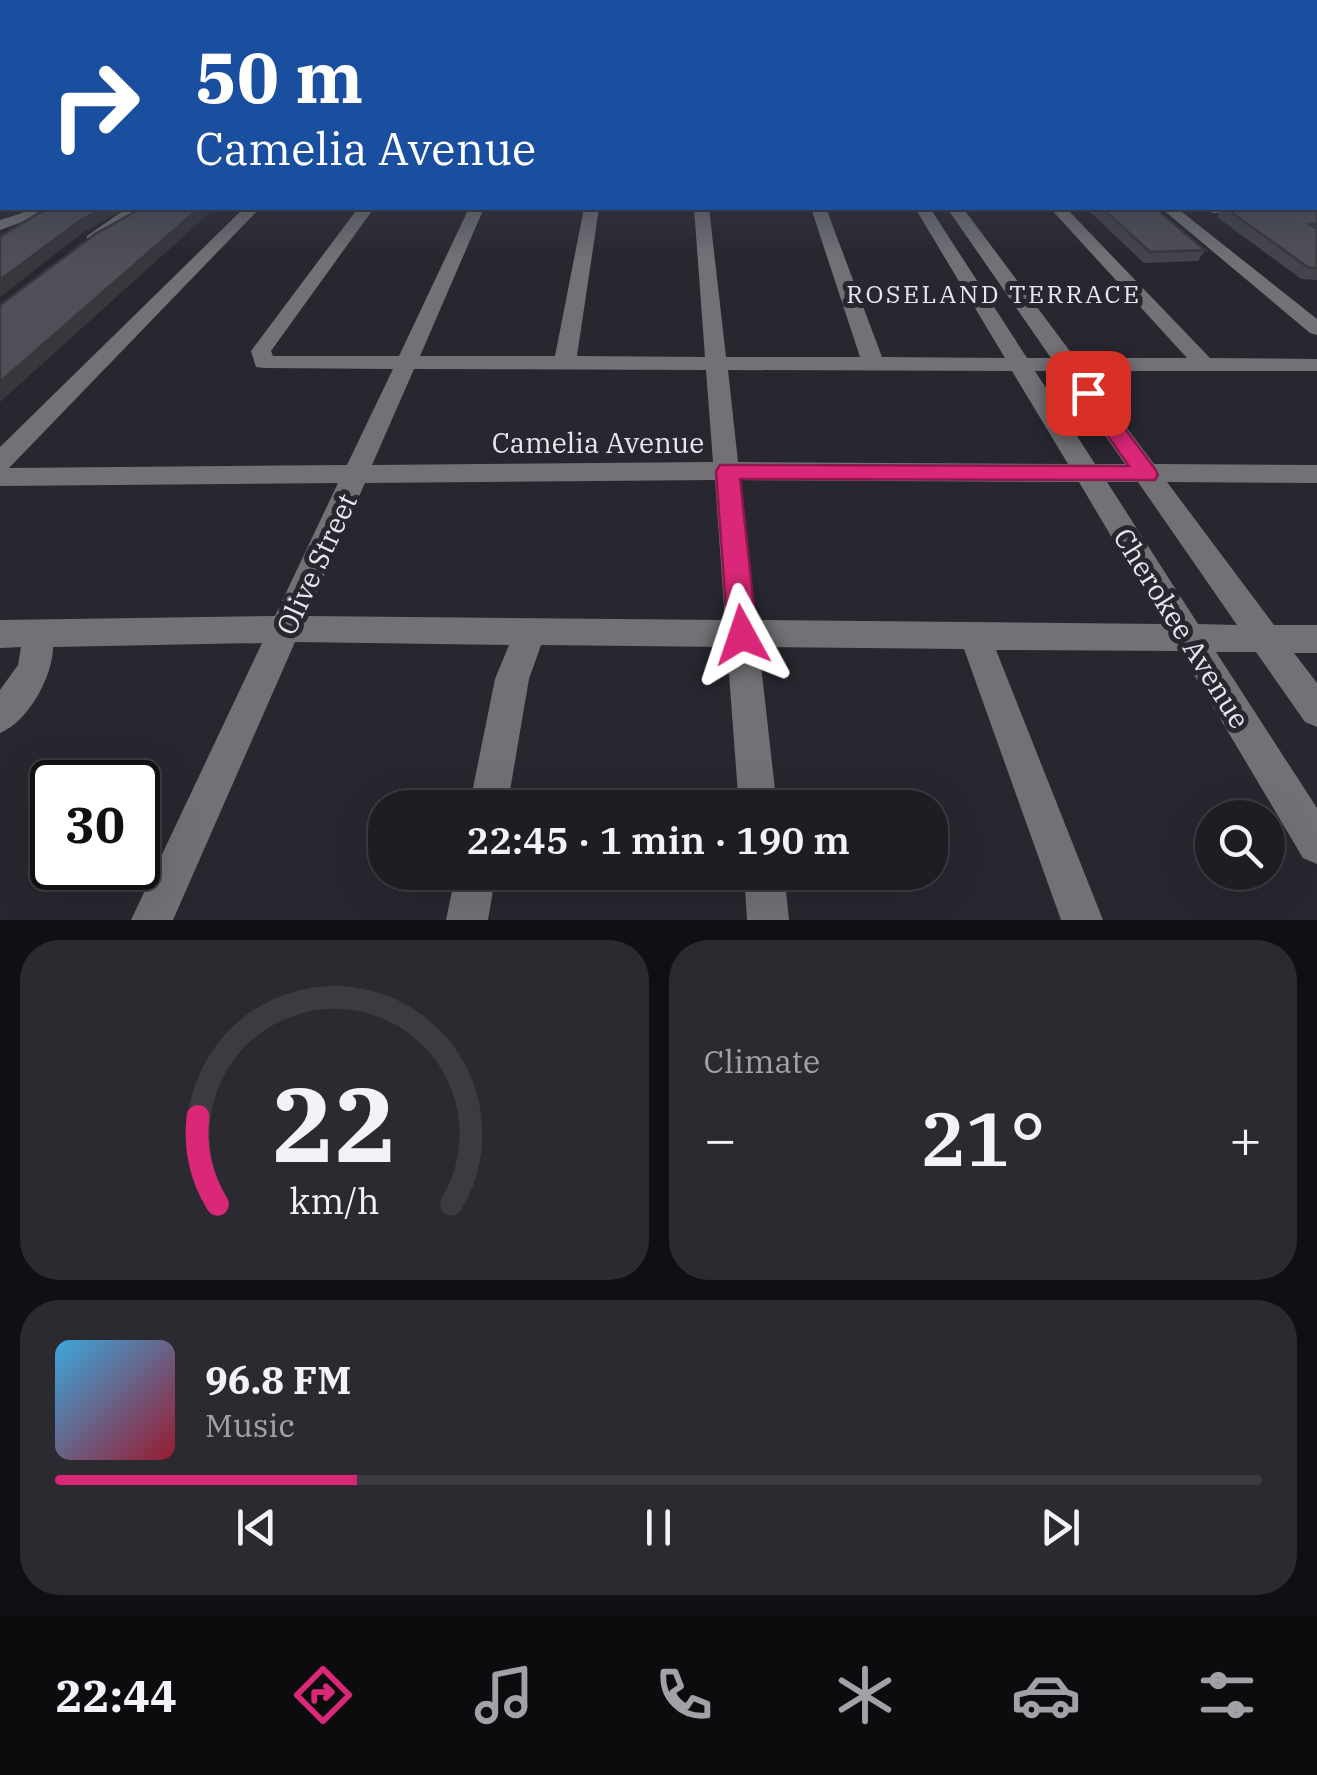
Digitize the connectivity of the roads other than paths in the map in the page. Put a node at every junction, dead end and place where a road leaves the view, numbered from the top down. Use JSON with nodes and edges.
{"nodes":[{"id":1,"x":46,"y":210,"type":"edge"},
{"id":2,"x":138,"y":210,"type":"edge"},
{"id":3,"x":250,"y":210,"type":"edge"},
{"id":4,"x":365,"y":210,"type":"edge"},
{"id":5,"x":476,"y":210,"type":"edge"},
{"id":6,"x":592,"y":210,"type":"edge"},
{"id":7,"x":702,"y":210,"type":"edge"},
{"id":8,"x":820,"y":210,"type":"edge"},
{"id":9,"x":924,"y":210,"type":"edge"},
{"id":10,"x":955,"y":210,"type":"edge"},
{"id":11,"x":1060,"y":210,"type":"edge"},
{"id":12,"x":1170,"y":210,"type":"edge"},
{"id":13,"x":1287,"y":210,"type":"edge"},
{"id":14,"x":0,"y":226,"type":"edge"},
{"id":15,"x":1317,"y":230,"type":"edge"},
{"id":16,"x":83,"y":247,"type":"edge"},
{"id":17,"x":1317,"y":329,"type":"edge"},
{"id":18,"x":408,"y":362,"type":"junction"},
{"id":19,"x":565,"y":362,"type":"junction"},
{"id":20,"x":717,"y":362,"type":"junction"},
{"id":21,"x":872,"y":363,"type":"junction"},
{"id":22,"x":1018,"y":364,"type":"junction"},
{"id":23,"x":1067,"y":364,"type":"junction"},
{"id":24,"x":1204,"y":364,"type":"junction"},
{"id":25,"x":1317,"y":364,"type":"edge"},
{"id":26,"x":0,"y":462,"type":"edge"},
{"id":27,"x":728,"y":471,"type":"junction"},
{"id":28,"x":358,"y":473,"type":"junction"},
{"id":29,"x":1317,"y":474,"type":"edge"},
{"id":30,"x":1086,"y":475,"type":"junction"},
{"id":31,"x":1147,"y":475,"type":"junction"},
{"id":32,"x":0,"y":477,"type":"edge"},
{"id":33,"x":286,"y":630,"type":"junction"},
{"id":34,"x":530,"y":633,"type":"junction"},
{"id":35,"x":0,"y":634,"type":"edge"},
{"id":36,"x":34,"y":634,"type":"junction"},
{"id":37,"x":742,"y":635,"type":"junction"},
{"id":38,"x":976,"y":638,"type":"junction"},
{"id":39,"x":1317,"y":639,"type":"edge"},
{"id":40,"x":1189,"y":640,"type":"junction"},
{"id":41,"x":1266,"y":640,"type":"junction"},
{"id":42,"x":1317,"y":711,"type":"edge"},
{"id":43,"x":0,"y":717,"type":"edge"},
{"id":44,"x":491,"y":790,"type":"edge"},
{"id":45,"x":756,"y":790,"type":"edge"},
{"id":46,"x":1317,"y":844,"type":"edge"},
{"id":47,"x":473,"y":890,"type":"edge"},
{"id":48,"x":766,"y":890,"type":"edge"},
{"id":49,"x":152,"y":920,"type":"edge"},
{"id":50,"x":467,"y":920,"type":"edge"},
{"id":51,"x":768,"y":920,"type":"edge"},
{"id":52,"x":1082,"y":920,"type":"edge"}],
"edges":[{"from":1,"to":14,"type":"street"},
{"from":2,"to":16,"type":"street"},
{"from":3,"to":26,"type":"street"},
{"from":4,"to":18,"type":"street"},
{"from":5,"to":18,"type":"street","name":"Olive Street"},
{"from":6,"to":19,"type":"street"},
{"from":7,"to":20,"type":"street"},
{"from":8,"to":21,"type":"street"},
{"from":9,"to":22,"type":"street","name":"Cherokee Avenue"},
{"from":10,"to":23,"type":"street","name":"Cherokee Avenue"},
{"from":11,"to":24,"type":"street"},
{"from":12,"to":17,"type":"street"},
{"from":13,"to":15,"type":"street"},
{"from":18,"to":19,"type":"street"},
{"from":18,"to":28,"type":"street","name":"Olive Street"},
{"from":19,"to":20,"type":"street"},
{"from":20,"to":21,"type":"street"},
{"from":20,"to":27,"type":"street"},
{"from":21,"to":22,"type":"street"},
{"from":22,"to":23,"type":"street"},
{"from":22,"to":30,"type":"street","name":"Cherokee Avenue"},
{"from":23,"to":24,"type":"street"},
{"from":23,"to":31,"type":"street","name":"Cherokee Avenue"},
{"from":24,"to":25,"type":"street"},
{"from":27,"to":28,"type":"street","name":"Camelia Avenue"},
{"from":27,"to":30,"type":"street","name":"Camelia Avenue"},
{"from":27,"to":37,"type":"street"},
{"from":28,"to":32,"type":"street","name":"Camelia Avenue"},
{"from":28,"to":33,"type":"street","name":"Olive Street"},
{"from":29,"to":31,"type":"street","name":"Camelia Avenue"},
{"from":30,"to":31,"type":"street","name":"Camelia Avenue"},
{"from":30,"to":40,"type":"street","name":"Cherokee Avenue"},
{"from":31,"to":41,"type":"street","name":"Cherokee Avenue"},
{"from":33,"to":34,"type":"street"},
{"from":33,"to":36,"type":"street"},
{"from":33,"to":49,"type":"street","name":"Olive Street"},
{"from":34,"to":37,"type":"street"},
{"from":34,"to":44,"type":"street"},
{"from":35,"to":36,"type":"street"},
{"from":36,"to":43,"type":"street"},
{"from":37,"to":38,"type":"street"},
{"from":37,"to":45,"type":"street"},
{"from":38,"to":40,"type":"street"},
{"from":38,"to":52,"type":"street"},
{"from":39,"to":41,"type":"street"},
{"from":40,"to":41,"type":"street"},
{"from":40,"to":46,"type":"street","name":"Cherokee Avenue"},
{"from":41,"to":42,"type":"street","name":"Cherokee Avenue"},
{"from":47,"to":50,"type":"street"},
{"from":48,"to":51,"type":"street"}]}
